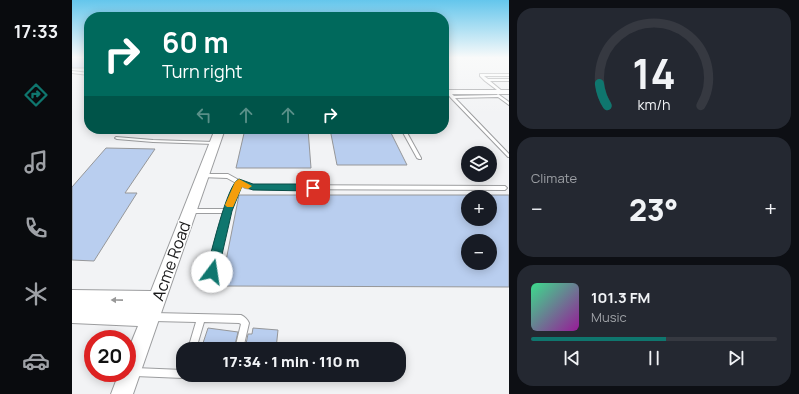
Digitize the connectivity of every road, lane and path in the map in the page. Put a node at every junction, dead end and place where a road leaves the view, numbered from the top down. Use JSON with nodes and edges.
{"nodes":[{"id":1,"x":482,"y":76,"type":"edge"},
{"id":2,"x":486,"y":80,"type":"junction"},
{"id":3,"x":509,"y":80,"type":"edge"},
{"id":4,"x":509,"y":89,"type":"edge"},
{"id":5,"x":449,"y":92,"type":"edge"},
{"id":6,"x":498,"y":92,"type":"junction"},
{"id":7,"x":509,"y":92,"type":"edge"},
{"id":8,"x":449,"y":94,"type":"edge"},
{"id":9,"x":504,"y":100,"type":"junction"},
{"id":10,"x":509,"y":100,"type":"edge"},
{"id":11,"x":509,"y":104,"type":"edge"},
{"id":12,"x":406,"y":134,"type":"edge"},
{"id":13,"x":217,"y":136,"type":"edge"},
{"id":14,"x":117,"y":138,"type":"dead end"},
{"id":15,"x":509,"y":156,"type":"edge"},
{"id":16,"x":419,"y":158,"type":"dead end"},
{"id":17,"x":202,"y":176,"type":"junction"},
{"id":18,"x":239,"y":182,"type":"junction"},
{"id":19,"x":505,"y":188,"type":"dead end"},
{"id":20,"x":189,"y":211,"type":"junction"},
{"id":21,"x":227,"y":211,"type":"junction"},
{"id":22,"x":212,"y":272,"type":"dead end"},
{"id":23,"x":72,"y":299,"type":"edge"},
{"id":24,"x":153,"y":309,"type":"junction"},
{"id":25,"x":72,"y":314,"type":"edge"},
{"id":26,"x":201,"y":318,"type":"junction"},
{"id":27,"x":194,"y":342,"type":"edge"},
{"id":28,"x":241,"y":342,"type":"edge"},
{"id":29,"x":136,"y":356,"type":"edge"},
{"id":30,"x":136,"y":372,"type":"edge"},
{"id":31,"x":176,"y":374,"type":"edge"},
{"id":32,"x":126,"y":382,"type":"edge"},
{"id":33,"x":122,"y":394,"type":"edge"}],
"edges":[{"from":1,"to":2,"type":"lane"},
{"from":2,"to":3,"type":"lane"},
{"from":2,"to":6,"type":"lane"},
{"from":4,"to":6,"type":"street"},
{"from":5,"to":6,"type":"street"},
{"from":6,"to":7,"type":"street"},
{"from":6,"to":9,"type":"lane"},
{"from":8,"to":15,"type":"lane"},
{"from":9,"to":10,"type":"lane"},
{"from":9,"to":11,"type":"lane"},
{"from":12,"to":16,"type":"lane"},
{"from":13,"to":14,"type":"lane"},
{"from":13,"to":17,"type":"street","name":"Acme Road"},
{"from":17,"to":18,"type":"lane"},
{"from":17,"to":20,"type":"street","name":"Acme Road"},
{"from":18,"to":19,"type":"lane"},
{"from":18,"to":21,"type":"lane"},
{"from":20,"to":21,"type":"lane"},
{"from":20,"to":24,"type":"street","name":"Acme Road"},
{"from":21,"to":22,"type":"lane"},
{"from":24,"to":23,"type":"street","one_way":true},
{"from":24,"to":25,"type":"street"},
{"from":24,"to":26,"type":"lane"},
{"from":24,"to":29,"type":"street","name":"Acme Road"},
{"from":26,"to":27,"type":"lane"},
{"from":26,"to":28,"type":"lane"},
{"from":30,"to":31,"type":"lane"},
{"from":32,"to":33,"type":"street","name":"Acme Road"}]}
